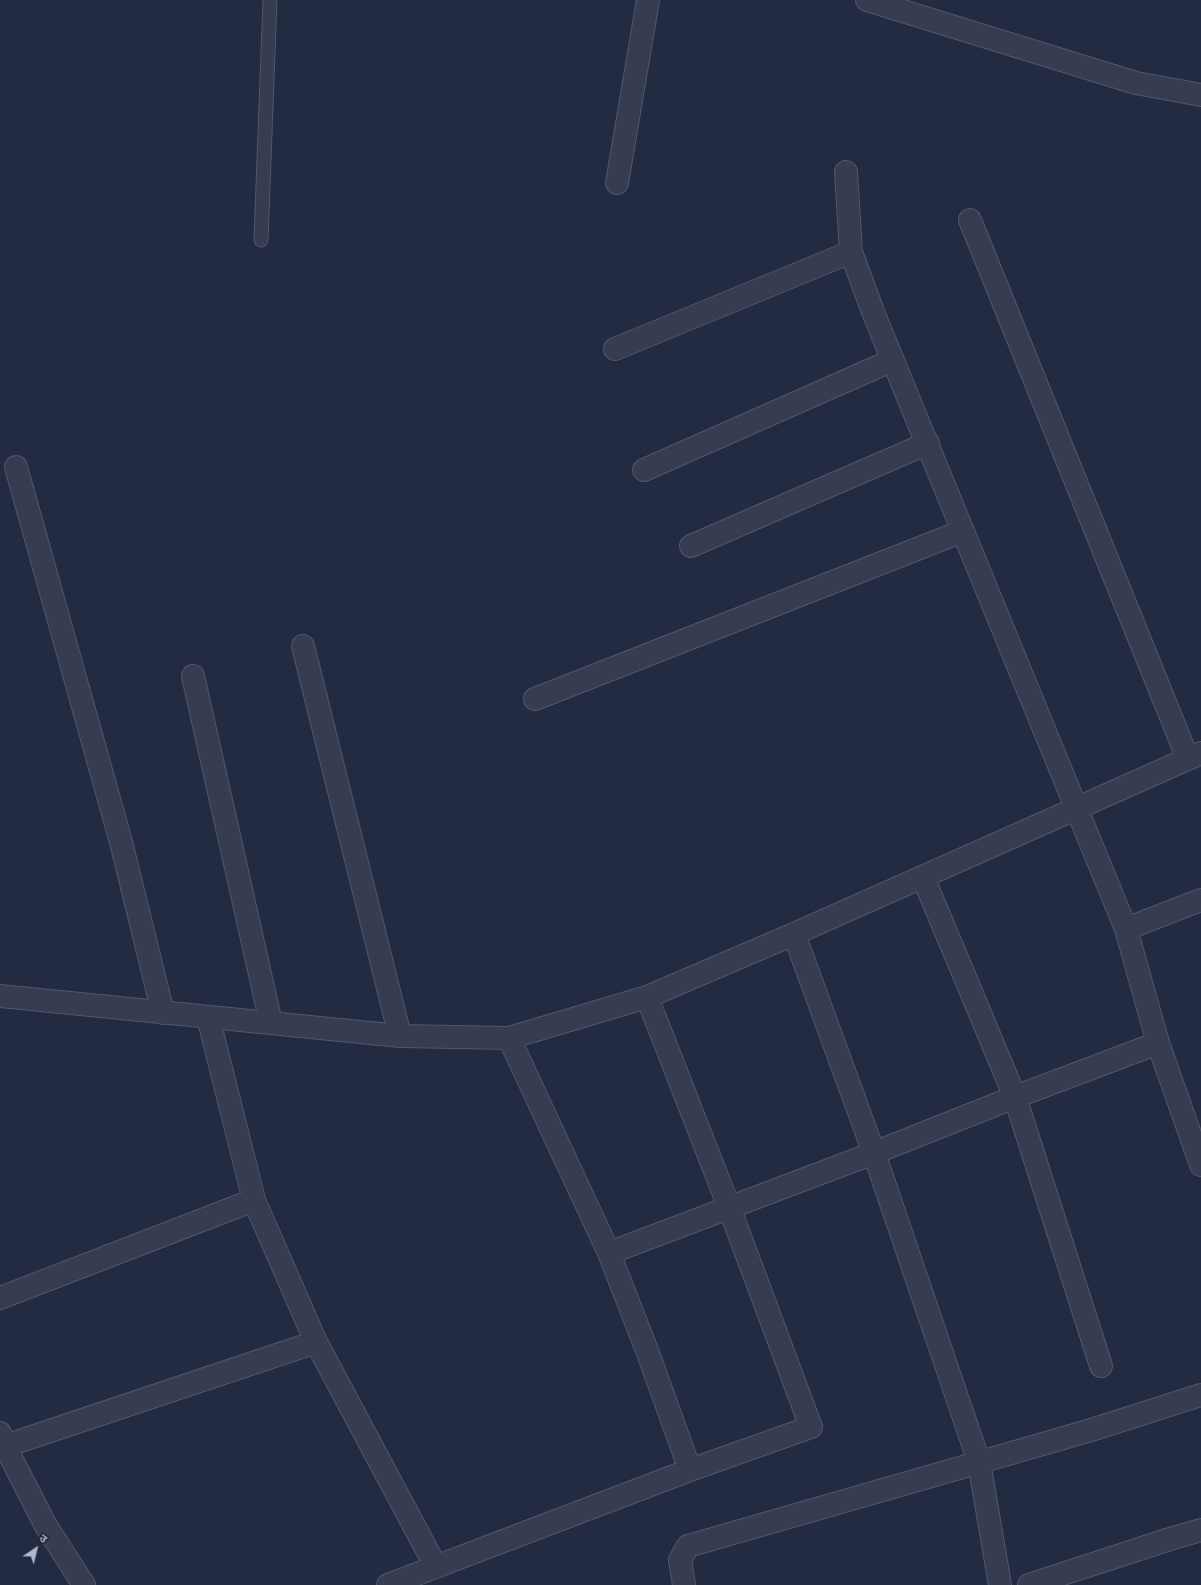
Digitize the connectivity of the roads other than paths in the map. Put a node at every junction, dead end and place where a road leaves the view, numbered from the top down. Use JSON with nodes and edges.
{"nodes":[{"id":1,"x":270,"y":0,"type":"edge"},
{"id":2,"x":648,"y":0,"type":"edge"},
{"id":3,"x":867,"y":0,"type":"edge"},
{"id":4,"x":1201,"y":95,"type":"edge"},
{"id":5,"x":846,"y":172,"type":"dead end"},
{"id":6,"x":617,"y":183,"type":"dead end"},
{"id":7,"x":970,"y":220,"type":"dead end"},
{"id":8,"x":261,"y":240,"type":"dead end"},
{"id":9,"x":851,"y":252,"type":"junction"},
{"id":10,"x":615,"y":349,"type":"dead end"},
{"id":11,"x":893,"y":360,"type":"junction"},
{"id":12,"x":928,"y":444,"type":"junction"},
{"id":13,"x":16,"y":467,"type":"dead end"},
{"id":14,"x":644,"y":470,"type":"dead end"},
{"id":15,"x":963,"y":531,"type":"junction"},
{"id":16,"x":692,"y":546,"type":"dead end"},
{"id":17,"x":303,"y":646,"type":"dead end"},
{"id":18,"x":193,"y":676,"type":"dead end"},
{"id":19,"x":535,"y":698,"type":"dead end"},
{"id":20,"x":1194,"y":756,"type":"edge"},
{"id":21,"x":1077,"y":808,"type":"junction"},
{"id":22,"x":923,"y":877,"type":"junction"},
{"id":23,"x":1201,"y":900,"type":"edge"},
{"id":24,"x":1126,"y":929,"type":"junction"},
{"id":25,"x":794,"y":934,"type":"junction"},
{"id":26,"x":0,"y":996,"type":"edge"},
{"id":27,"x":647,"y":997,"type":"junction"},
{"id":28,"x":163,"y":1013,"type":"junction"},
{"id":29,"x":208,"y":1017,"type":"junction"},
{"id":30,"x":271,"y":1024,"type":"junction"},
{"id":31,"x":400,"y":1036,"type":"junction"},
{"id":32,"x":509,"y":1038,"type":"junction"},
{"id":33,"x":1158,"y":1043,"type":"junction"},
{"id":34,"x":1015,"y":1097,"type":"junction"},
{"id":35,"x":874,"y":1153,"type":"junction"},
{"id":36,"x":1201,"y":1165,"type":"edge"},
{"id":37,"x":254,"y":1200,"type":"junction"},
{"id":38,"x":729,"y":1206,"type":"junction"},
{"id":39,"x":609,"y":1253,"type":"junction"},
{"id":40,"x":0,"y":1298,"type":"edge"},
{"id":41,"x":316,"y":1342,"type":"junction"},
{"id":42,"x":1101,"y":1366,"type":"dead end"},
{"id":43,"x":1201,"y":1395,"type":"edge"},
{"id":44,"x":3,"y":1440,"type":"edge"},
{"id":45,"x":979,"y":1462,"type":"junction"},
{"id":46,"x":690,"y":1470,"type":"junction"},
{"id":47,"x":1201,"y":1530,"type":"edge"},
{"id":48,"x":436,"y":1567,"type":"junction"},
{"id":49,"x":84,"y":1585,"type":"edge"},
{"id":50,"x":388,"y":1585,"type":"edge"},
{"id":51,"x":684,"y":1585,"type":"edge"},
{"id":52,"x":1000,"y":1585,"type":"edge"},
{"id":53,"x":1029,"y":1585,"type":"edge"}],
"edges":[{"from":1,"to":8,"type":"lane"},
{"from":2,"to":6,"type":"street"},
{"from":3,"to":4,"type":"street"},
{"from":5,"to":9,"type":"street"},
{"from":7,"to":20,"type":"street"},
{"from":9,"to":10,"type":"street"},
{"from":9,"to":11,"type":"street"},
{"from":11,"to":12,"type":"street"},
{"from":11,"to":14,"type":"street"},
{"from":12,"to":15,"type":"street"},
{"from":12,"to":16,"type":"street"},
{"from":13,"to":28,"type":"street"},
{"from":15,"to":19,"type":"street"},
{"from":15,"to":21,"type":"street"},
{"from":17,"to":31,"type":"street"},
{"from":18,"to":30,"type":"street"},
{"from":20,"to":21,"type":"street"},
{"from":21,"to":22,"type":"street"},
{"from":21,"to":24,"type":"street"},
{"from":22,"to":25,"type":"street"},
{"from":22,"to":34,"type":"street"},
{"from":23,"to":24,"type":"street"},
{"from":24,"to":33,"type":"street"},
{"from":25,"to":27,"type":"street"},
{"from":25,"to":35,"type":"street"},
{"from":26,"to":28,"type":"street"},
{"from":27,"to":32,"type":"street"},
{"from":27,"to":38,"type":"street"},
{"from":28,"to":29,"type":"street"},
{"from":29,"to":30,"type":"street"},
{"from":29,"to":37,"type":"street"},
{"from":30,"to":31,"type":"street"},
{"from":31,"to":32,"type":"street"},
{"from":32,"to":39,"type":"street"},
{"from":33,"to":34,"type":"street"},
{"from":33,"to":36,"type":"street"},
{"from":34,"to":35,"type":"street"},
{"from":34,"to":42,"type":"street"},
{"from":35,"to":38,"type":"street"},
{"from":35,"to":45,"type":"street"},
{"from":37,"to":40,"type":"street"},
{"from":37,"to":41,"type":"street"},
{"from":38,"to":39,"type":"street"},
{"from":38,"to":46,"type":"street"},
{"from":39,"to":46,"type":"street"},
{"from":41,"to":44,"type":"street"},
{"from":41,"to":48,"type":"street"},
{"from":43,"to":45,"type":"street"},
{"from":44,"to":49,"type":"street"},
{"from":45,"to":51,"type":"street"},
{"from":45,"to":52,"type":"street"},
{"from":46,"to":48,"type":"street"},
{"from":47,"to":53,"type":"street"},
{"from":48,"to":50,"type":"street"}]}
